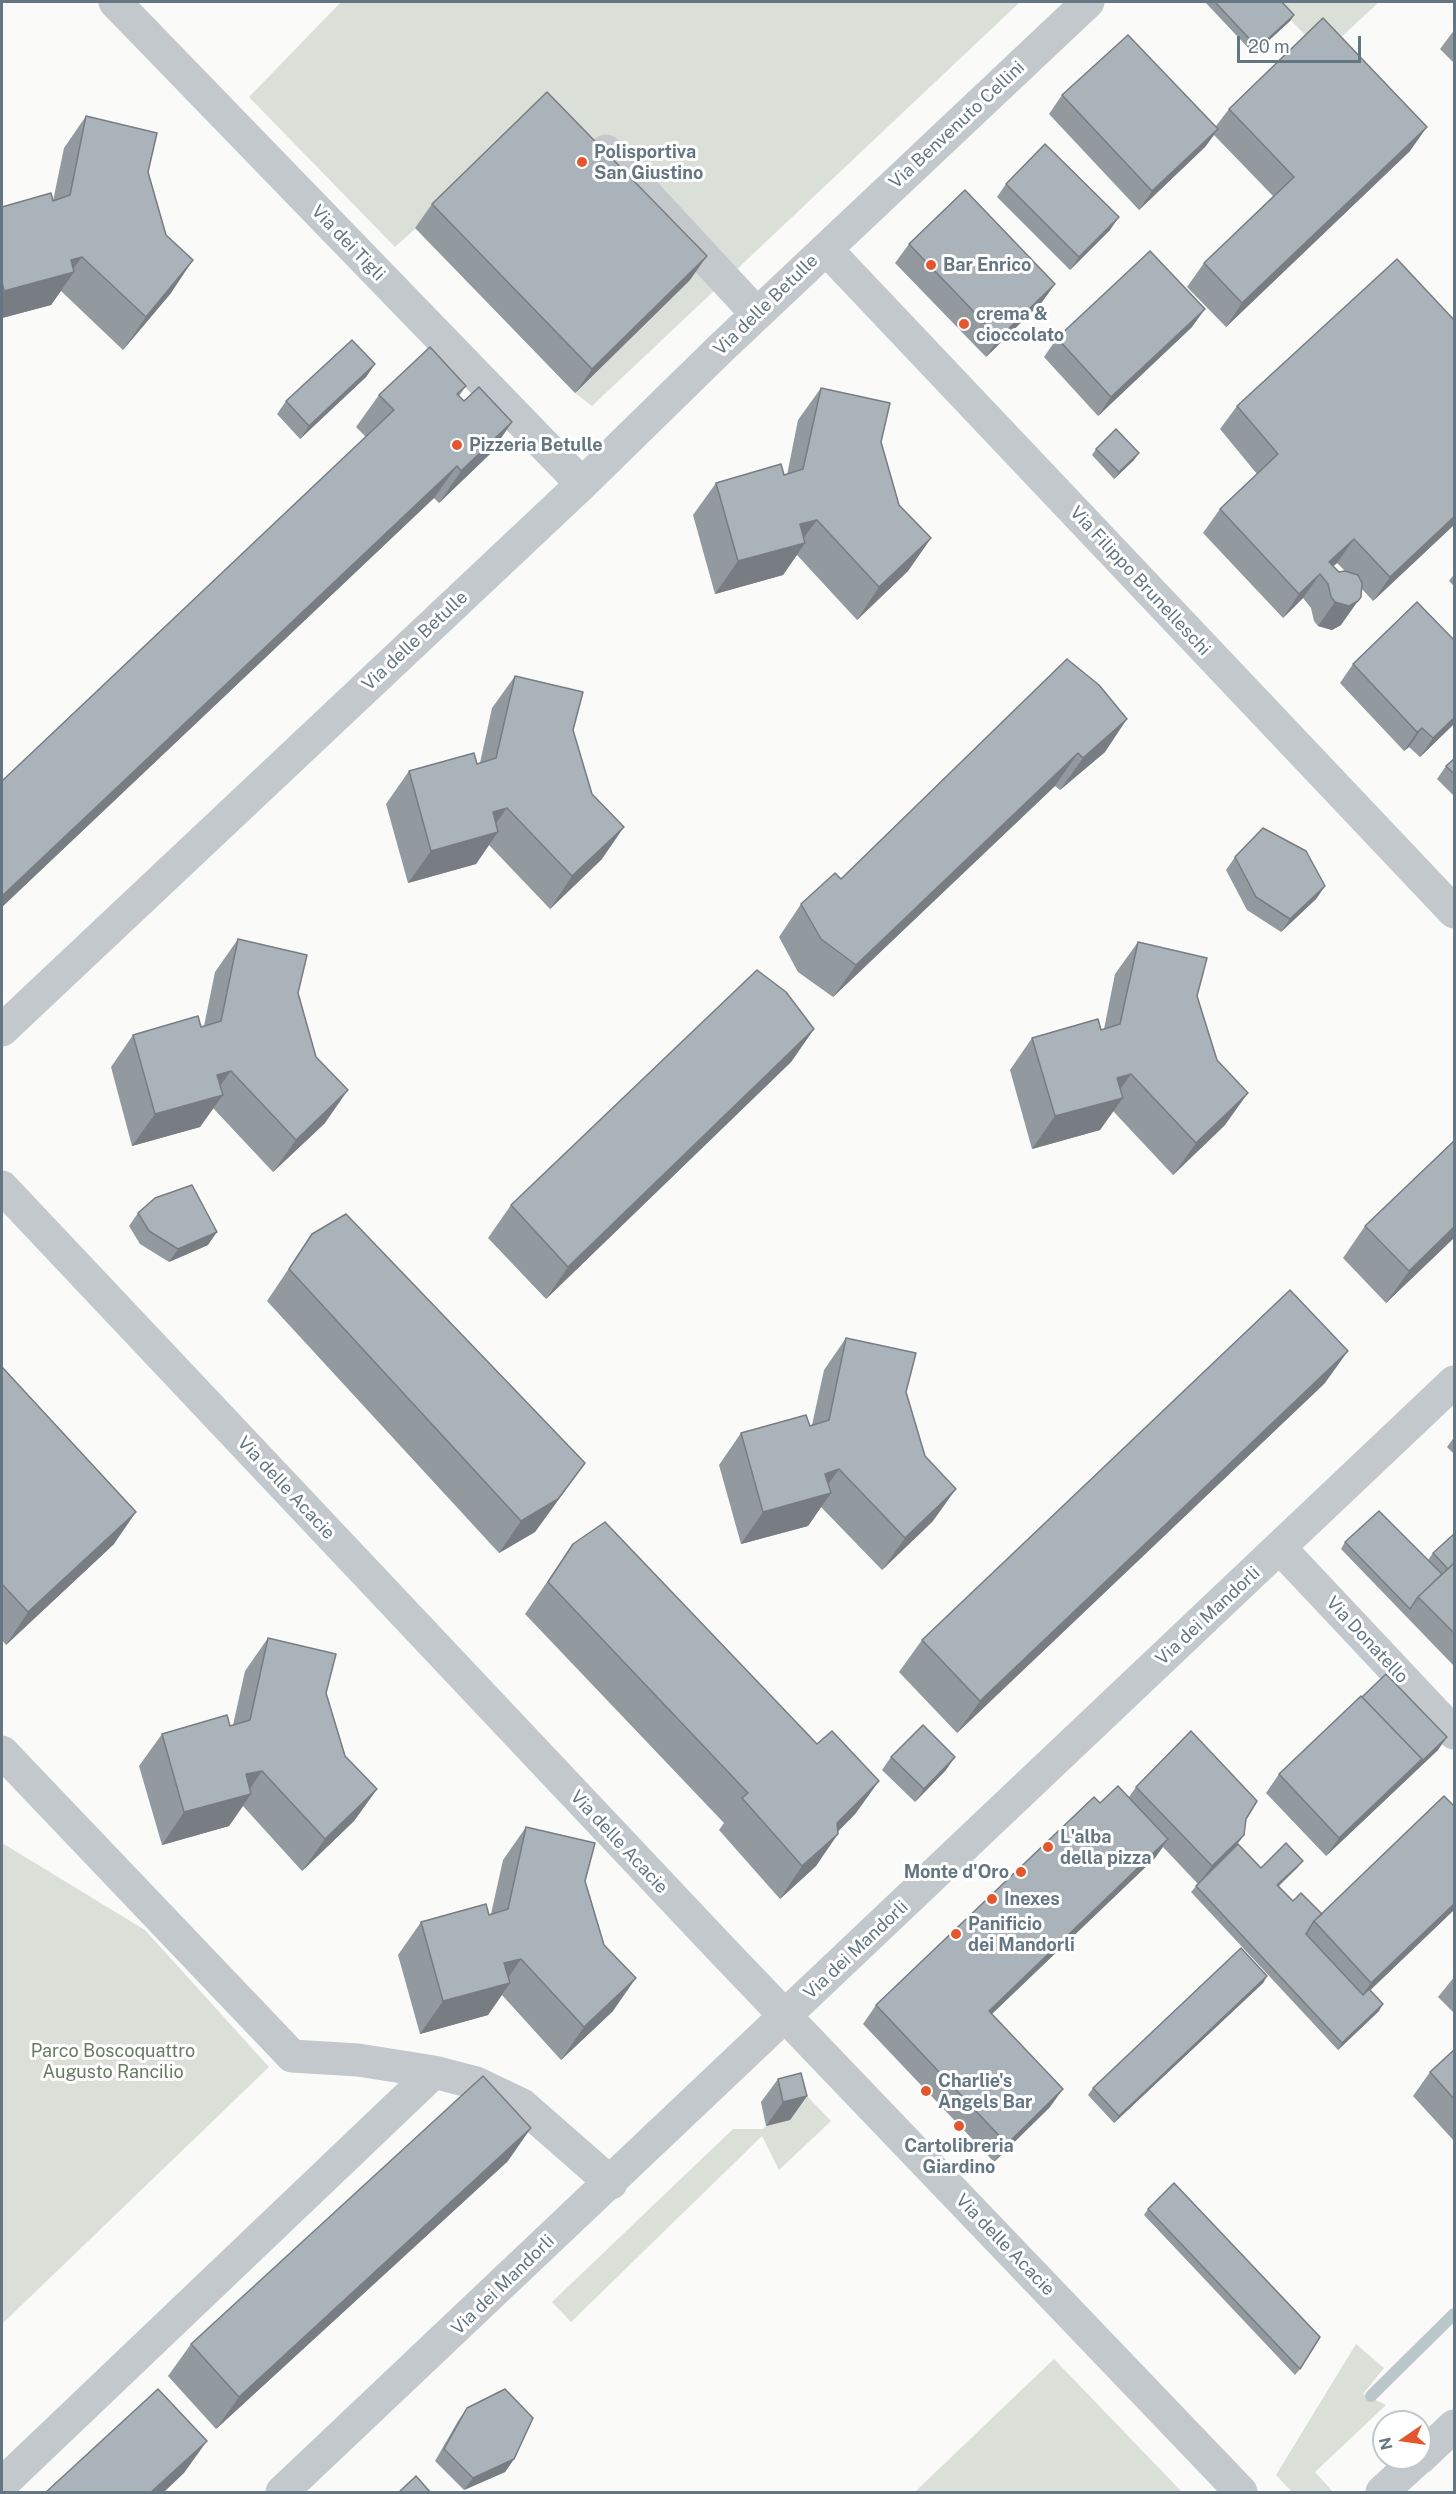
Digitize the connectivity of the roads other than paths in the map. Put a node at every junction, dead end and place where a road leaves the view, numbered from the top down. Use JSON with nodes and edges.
{"nodes":[{"id":1,"x":115,"y":2,"type":"edge"},
{"id":2,"x":1088,"y":2,"type":"edge"},
{"id":3,"x":606,"y":151,"type":"edge"},
{"id":4,"x":826,"y":249,"type":"junction"},
{"id":5,"x":758,"y":314,"type":"junction"},
{"id":6,"x":582,"y":484,"type":"junction"},
{"id":7,"x":1455,"y":912,"type":"edge"},
{"id":8,"x":2,"y":1030,"type":"edge"},
{"id":9,"x":2,"y":1187,"type":"edge"},
{"id":10,"x":1455,"y":1382,"type":"edge"},
{"id":11,"x":1280,"y":1548,"type":"junction"},
{"id":12,"x":1455,"y":1733,"type":"edge"},
{"id":13,"x":2,"y":1752,"type":"edge"},
{"id":14,"x":787,"y":2016,"type":"junction"},
{"id":15,"x":434,"y":2072,"type":"junction"},
{"id":16,"x":610,"y":2183,"type":"junction"},
{"id":17,"x":1455,"y":2426,"type":"edge"},
{"id":18,"x":1432,"y":2447,"type":"edge"},
{"id":19,"x":1407,"y":2470,"type":"edge"},
{"id":20,"x":2,"y":2484,"type":"edge"},
{"id":21,"x":282,"y":2493,"type":"edge"},
{"id":22,"x":1241,"y":2493,"type":"edge"},
{"id":23,"x":1382,"y":2493,"type":"edge"}],
"edges":[{"from":1,"to":6,"type":"street","name":"Via dei Tigli"},
{"from":2,"to":4,"type":"street","name":"Via Benvenuto Cellini"},
{"from":3,"to":5,"type":"street"},
{"from":4,"to":5,"type":"street","name":"Via delle Betulle"},
{"from":4,"to":7,"type":"street","name":"Via Filippo Brunelleschi"},
{"from":5,"to":6,"type":"street","name":"Via delle Betulle"},
{"from":6,"to":8,"type":"street","name":"Via delle Betulle"},
{"from":9,"to":14,"type":"street","name":"Via delle Acacie"},
{"from":10,"to":11,"type":"street","name":"Via dei Mandorli"},
{"from":11,"to":12,"type":"street","name":"Via Donatello"},
{"from":11,"to":14,"type":"street","name":"Via dei Mandorli"},
{"from":13,"to":15,"type":"street"},
{"from":14,"to":16,"type":"street","name":"Via dei Mandorli"},
{"from":14,"to":22,"type":"street","name":"Via delle Acacie"},
{"from":15,"to":16,"type":"street"},
{"from":15,"to":20,"type":"street"},
{"from":16,"to":21,"type":"street","name":"Via dei Mandorli"},
{"from":17,"to":18,"type":"street"},
{"from":19,"to":23,"type":"street"}]}
